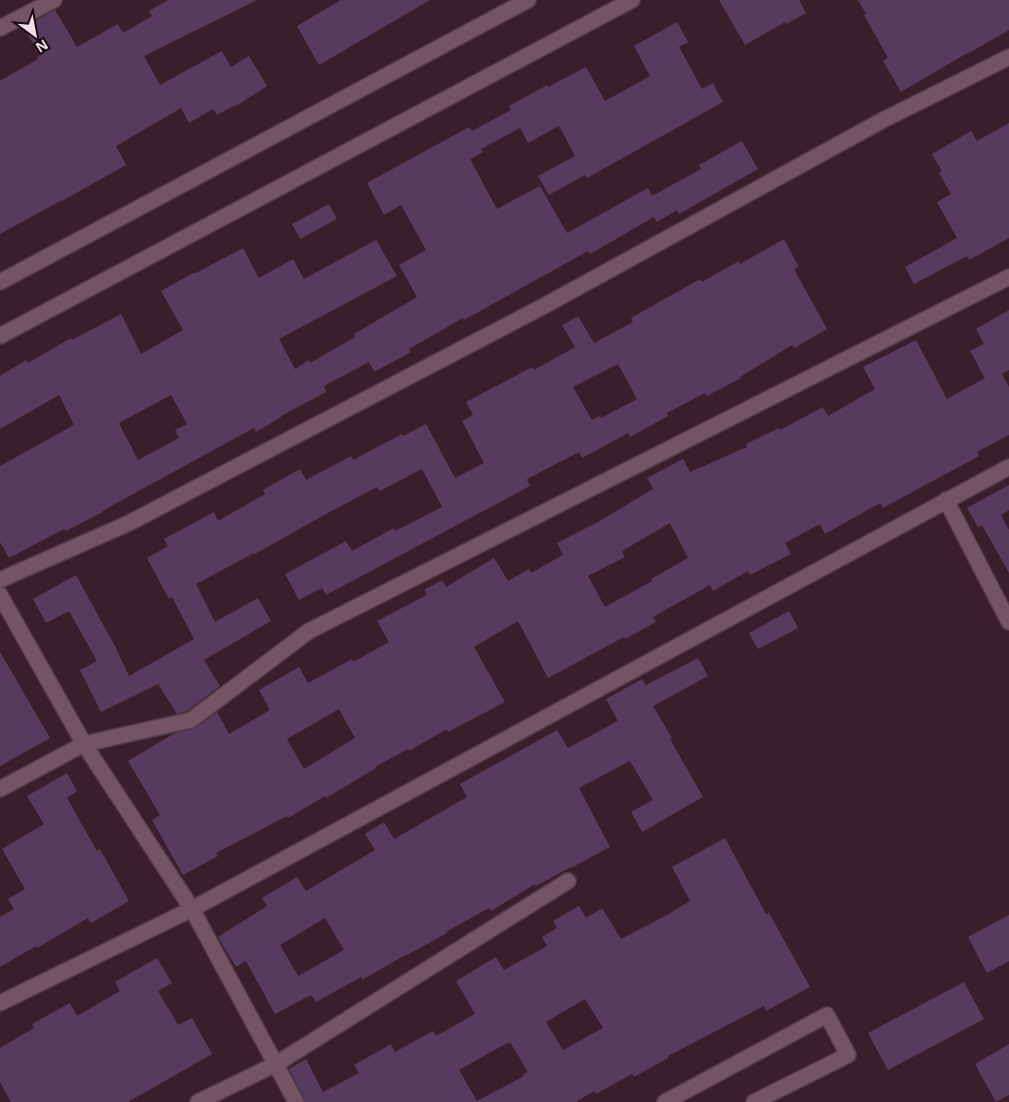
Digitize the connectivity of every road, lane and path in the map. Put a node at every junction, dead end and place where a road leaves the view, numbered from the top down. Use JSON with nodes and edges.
{"nodes":[{"id":1,"x":54,"y":0,"type":"edge"},
{"id":2,"x":528,"y":0,"type":"edge"},
{"id":3,"x":632,"y":0,"type":"edge"},
{"id":4,"x":0,"y":28,"type":"edge"},
{"id":5,"x":1009,"y":57,"type":"edge"},
{"id":6,"x":1009,"y":277,"type":"edge"},
{"id":7,"x":0,"y":282,"type":"edge"},
{"id":8,"x":0,"y":336,"type":"edge"},
{"id":9,"x":1009,"y":467,"type":"edge"},
{"id":10,"x":946,"y":500,"type":"junction"},
{"id":11,"x":0,"y":580,"type":"edge"},
{"id":12,"x":0,"y":595,"type":"edge"},
{"id":13,"x":1009,"y":622,"type":"edge"},
{"id":14,"x":84,"y":744,"type":"junction"},
{"id":15,"x":0,"y":789,"type":"edge"},
{"id":16,"x":568,"y":882,"type":"dead end"},
{"id":17,"x":192,"y":909,"type":"junction"},
{"id":18,"x":0,"y":1003,"type":"edge"},
{"id":19,"x":276,"y":1064,"type":"junction"},
{"id":20,"x":198,"y":1102,"type":"edge"},
{"id":21,"x":296,"y":1102,"type":"edge"},
{"id":22,"x":664,"y":1102,"type":"edge"},
{"id":23,"x":754,"y":1102,"type":"edge"}],
"edges":[{"from":1,"to":4,"type":"street"},
{"from":2,"to":7,"type":"street"},
{"from":3,"to":8,"type":"street"},
{"from":5,"to":11,"type":"street"},
{"from":6,"to":14,"type":"street"},
{"from":9,"to":10,"type":"street"},
{"from":10,"to":13,"type":"street"},
{"from":10,"to":17,"type":"street"},
{"from":12,"to":14,"type":"street"},
{"from":14,"to":15,"type":"street"},
{"from":14,"to":17,"type":"street"},
{"from":16,"to":19,"type":"street"},
{"from":17,"to":18,"type":"street"},
{"from":17,"to":19,"type":"street"},
{"from":19,"to":20,"type":"street"},
{"from":19,"to":21,"type":"street"},
{"from":22,"to":23,"type":"street"}]}
